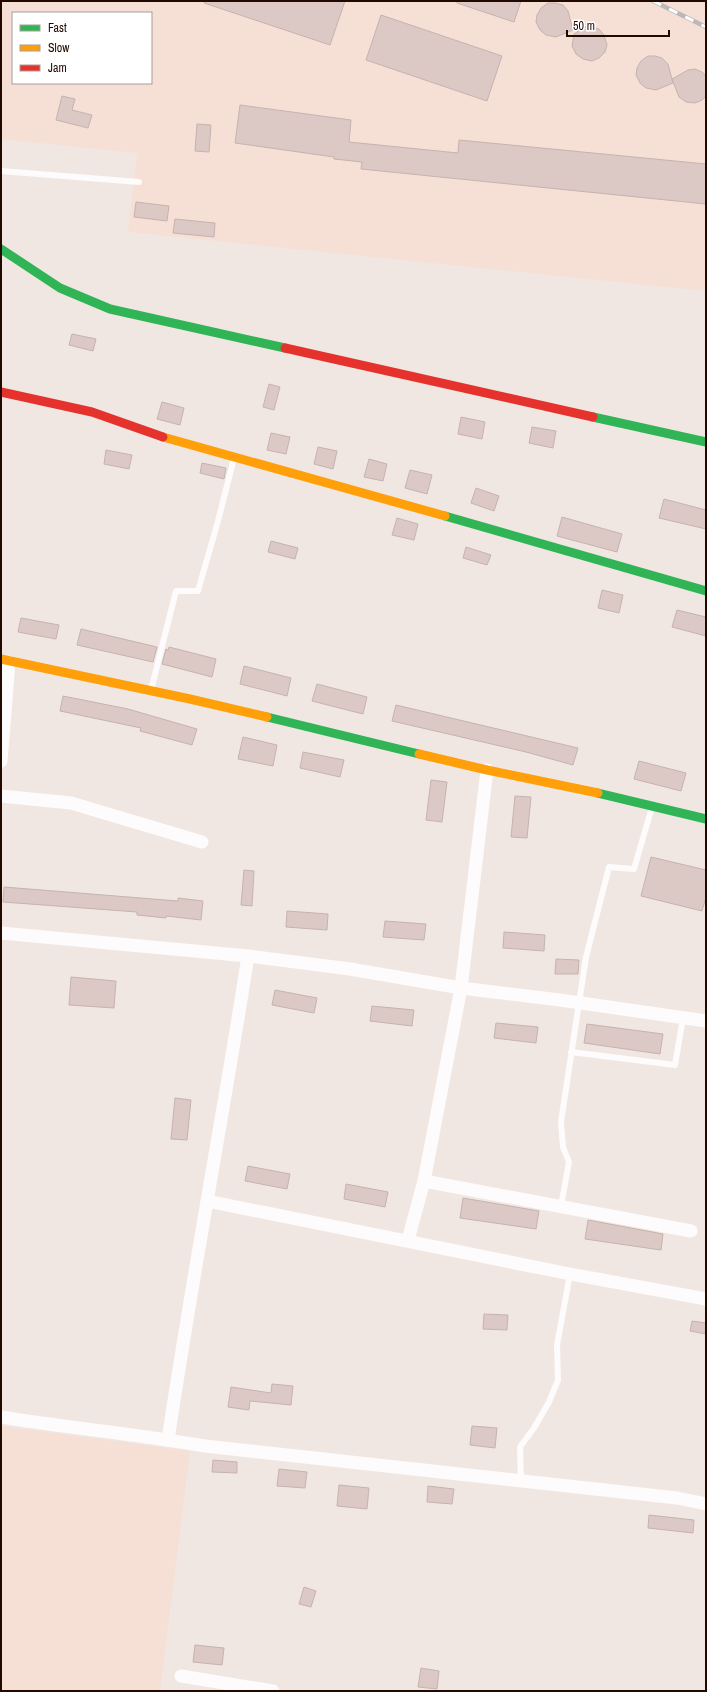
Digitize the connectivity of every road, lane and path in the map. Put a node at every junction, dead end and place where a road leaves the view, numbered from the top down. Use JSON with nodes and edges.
{"nodes":[{"id":1,"x":1,"y":171,"type":"edge"},
{"id":2,"x":139,"y":182,"type":"dead end"},
{"id":3,"x":1,"y":249,"type":"edge"},
{"id":4,"x":1,"y":392,"type":"edge"},
{"id":5,"x":706,"y":442,"type":"edge"},
{"id":6,"x":234,"y":457,"type":"junction"},
{"id":7,"x":706,"y":591,"type":"edge"},
{"id":8,"x":5,"y":660,"type":"edge"},
{"id":9,"x":151,"y":691,"type":"junction"},
{"id":10,"x":1,"y":761,"type":"edge"},
{"id":11,"x":487,"y":770,"type":"junction"},
{"id":12,"x":1,"y":796,"type":"edge"},
{"id":13,"x":653,"y":806,"type":"junction"},
{"id":14,"x":706,"y":819,"type":"edge"},
{"id":15,"x":202,"y":842,"type":"dead end"},
{"id":16,"x":1,"y":933,"type":"edge"},
{"id":17,"x":248,"y":956,"type":"junction"},
{"id":18,"x":461,"y":988,"type":"junction"},
{"id":19,"x":580,"y":1002,"type":"junction"},
{"id":20,"x":683,"y":1018,"type":"junction"},
{"id":21,"x":706,"y":1021,"type":"edge"},
{"id":22,"x":571,"y":1052,"type":"junction"},
{"id":23,"x":424,"y":1181,"type":"junction"},
{"id":24,"x":206,"y":1201,"type":"junction"},
{"id":25,"x":561,"y":1206,"type":"junction"},
{"id":26,"x":691,"y":1231,"type":"dead end"},
{"id":27,"x":408,"y":1240,"type":"junction"},
{"id":28,"x":570,"y":1274,"type":"junction"},
{"id":29,"x":706,"y":1299,"type":"edge"},
{"id":30,"x":1,"y":1417,"type":"edge"},
{"id":31,"x":168,"y":1440,"type":"junction"},
{"id":32,"x":521,"y":1482,"type":"junction"},
{"id":33,"x":706,"y":1504,"type":"edge"},
{"id":34,"x":181,"y":1676,"type":"dead end"},
{"id":35,"x":273,"y":1691,"type":"edge"}],
"edges":[{"from":1,"to":2,"type":"lane"},
{"from":3,"to":5,"type":"street"},
{"from":4,"to":6,"type":"street"},
{"from":6,"to":7,"type":"street"},
{"from":6,"to":9,"type":"lane"},
{"from":8,"to":9,"type":"street"},
{"from":8,"to":10,"type":"street"},
{"from":9,"to":11,"type":"street"},
{"from":11,"to":13,"type":"street"},
{"from":11,"to":18,"type":"street"},
{"from":12,"to":15,"type":"street"},
{"from":13,"to":14,"type":"street"},
{"from":13,"to":19,"type":"lane"},
{"from":16,"to":17,"type":"street"},
{"from":17,"to":18,"type":"street"},
{"from":17,"to":24,"type":"street"},
{"from":18,"to":19,"type":"street"},
{"from":18,"to":23,"type":"street"},
{"from":19,"to":20,"type":"street"},
{"from":19,"to":22,"type":"lane"},
{"from":20,"to":21,"type":"street"},
{"from":20,"to":22,"type":"lane"},
{"from":22,"to":25,"type":"lane"},
{"from":23,"to":25,"type":"street"},
{"from":23,"to":27,"type":"street"},
{"from":24,"to":27,"type":"street"},
{"from":24,"to":31,"type":"street"},
{"from":25,"to":26,"type":"street"},
{"from":27,"to":28,"type":"street"},
{"from":28,"to":29,"type":"street"},
{"from":28,"to":32,"type":"lane"},
{"from":30,"to":31,"type":"street"},
{"from":31,"to":32,"type":"street"},
{"from":32,"to":33,"type":"street"},
{"from":34,"to":35,"type":"street"}]}
